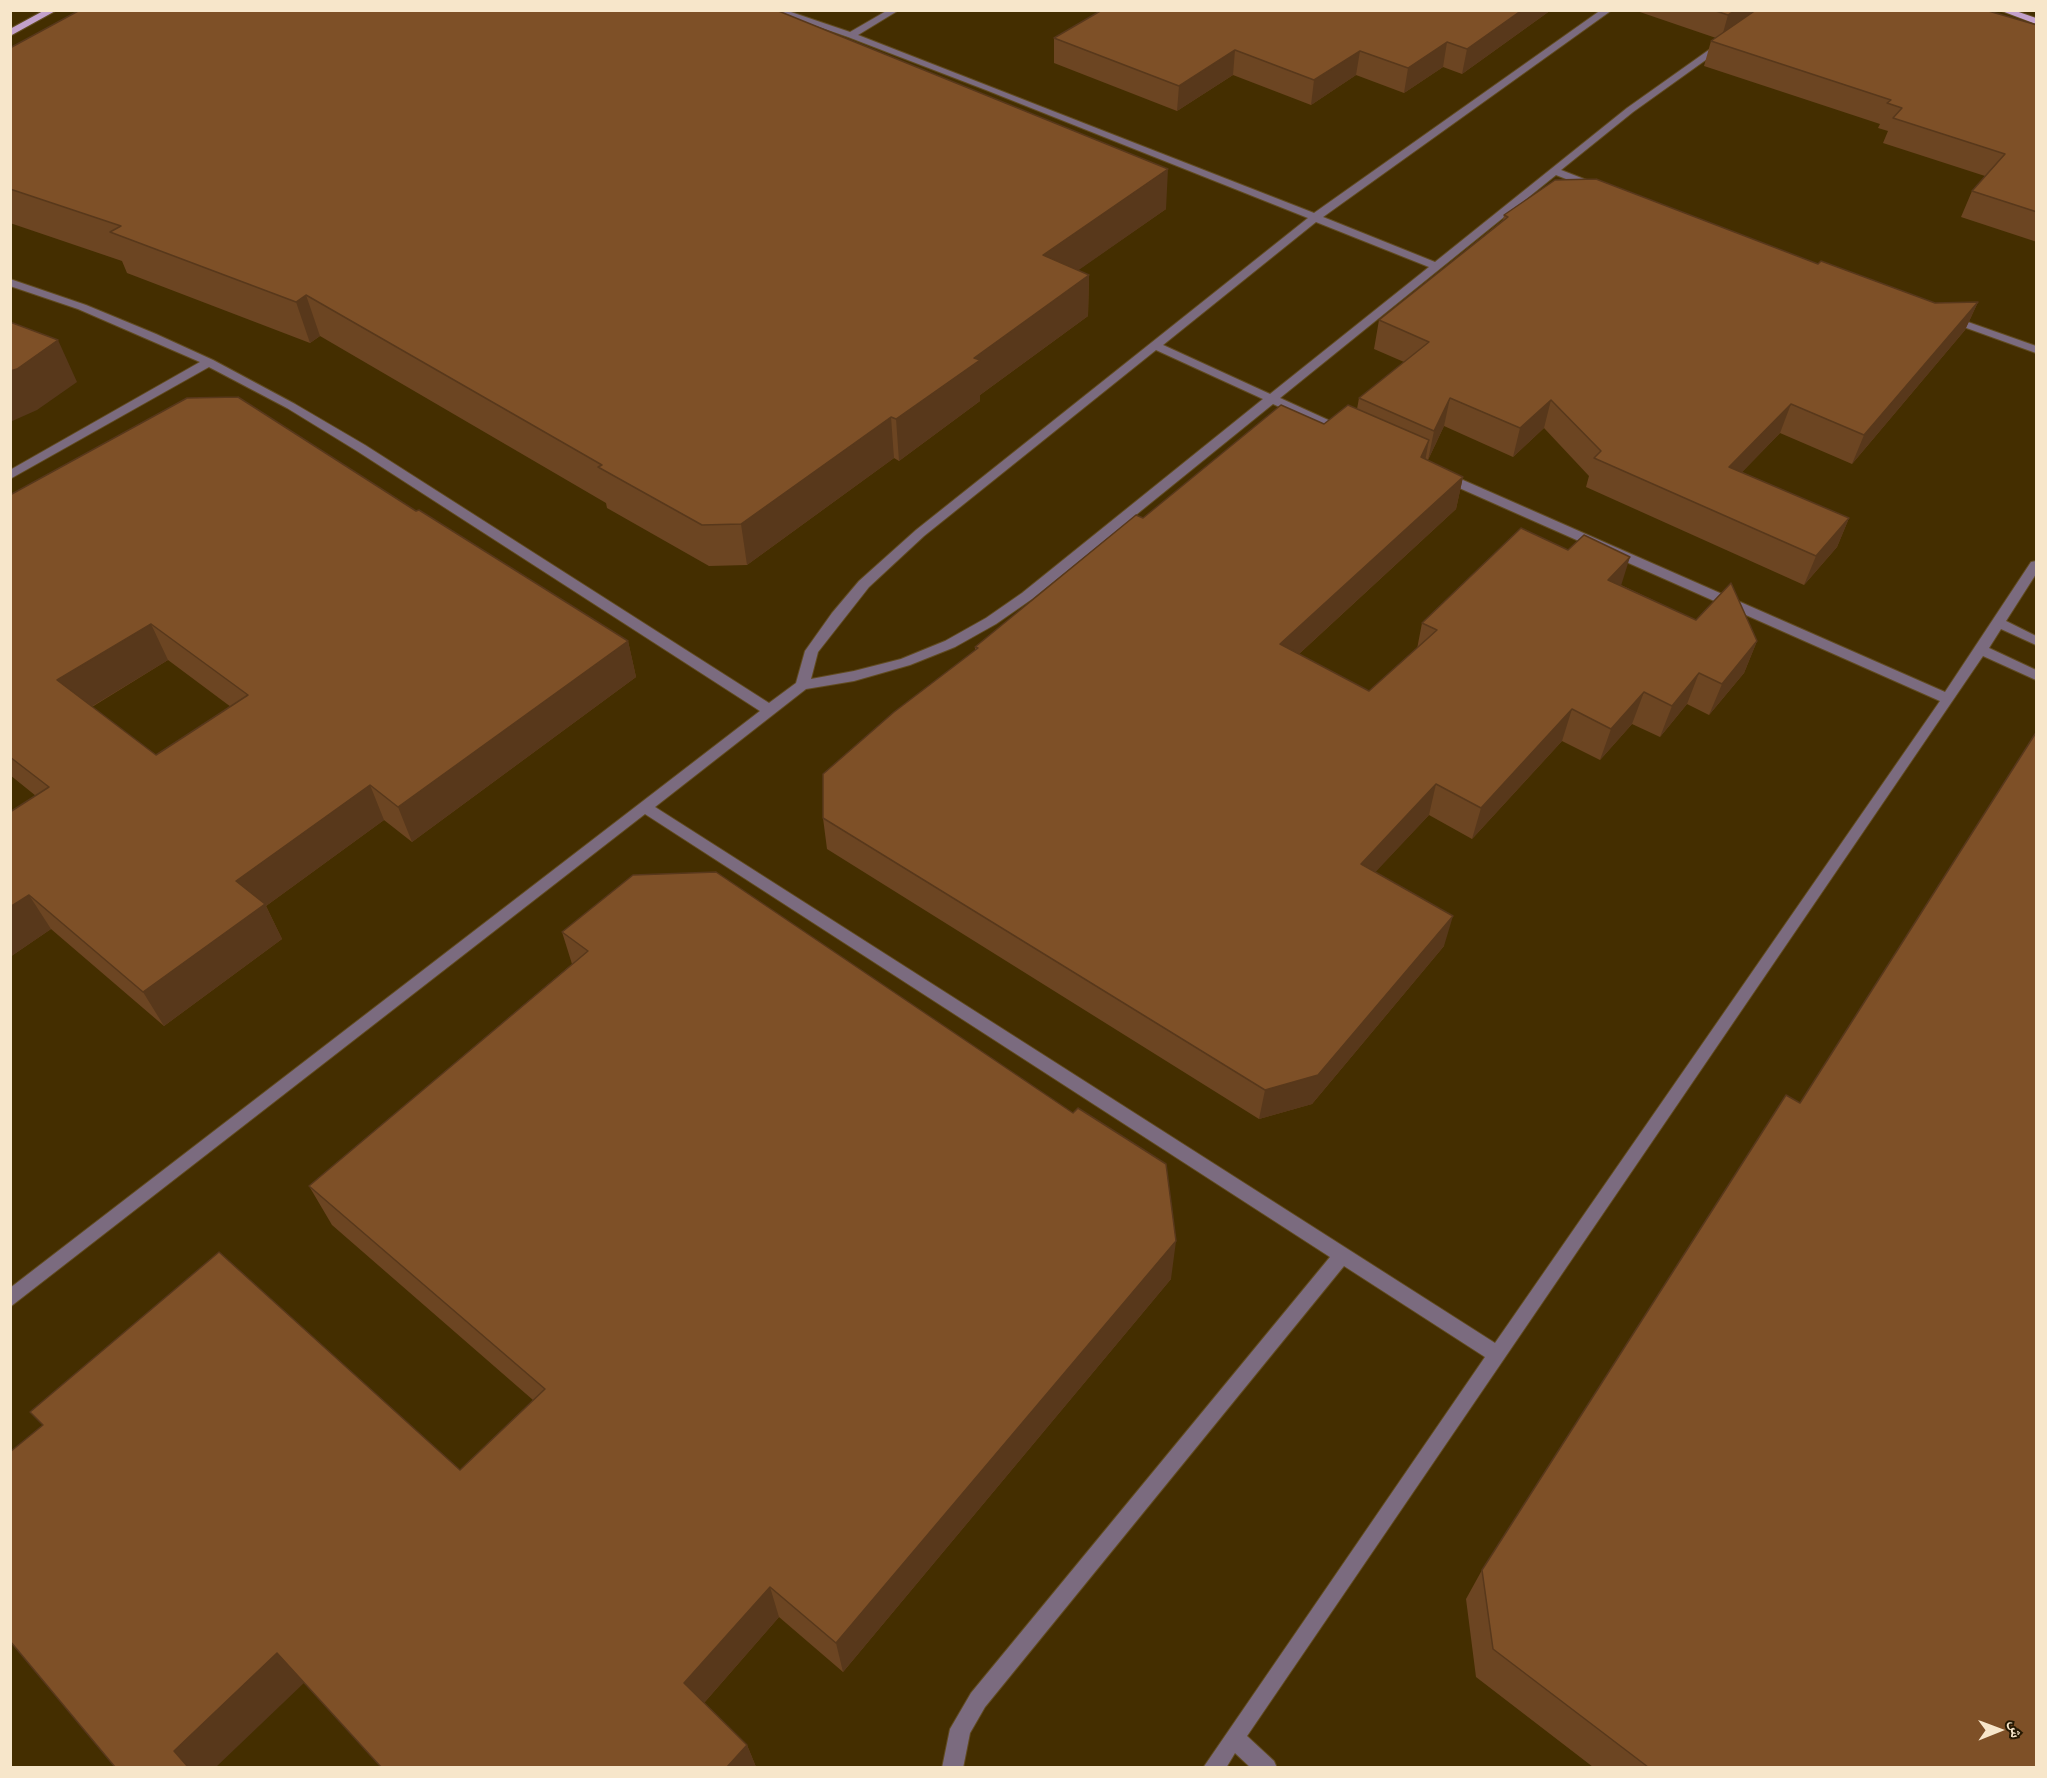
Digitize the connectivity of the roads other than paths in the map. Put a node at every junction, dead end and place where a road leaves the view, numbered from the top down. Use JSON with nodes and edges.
{"nodes":[{"id":1,"x":53,"y":10,"type":"edge"},
{"id":2,"x":774,"y":10,"type":"edge"},
{"id":3,"x":895,"y":10,"type":"edge"},
{"id":4,"x":1608,"y":10,"type":"edge"},
{"id":5,"x":2003,"y":10,"type":"edge"},
{"id":6,"x":2037,"y":21,"type":"edge"},
{"id":7,"x":10,"y":33,"type":"edge"},
{"id":8,"x":851,"y":35,"type":"junction"},
{"id":9,"x":1737,"y":35,"type":"edge"},
{"id":10,"x":1554,"y":171,"type":"junction"},
{"id":11,"x":1599,"y":188,"type":"edge"},
{"id":12,"x":1313,"y":219,"type":"junction"},
{"id":13,"x":1437,"y":266,"type":"junction"},
{"id":14,"x":10,"y":282,"type":"edge"},
{"id":15,"x":1935,"y":313,"type":"edge"},
{"id":16,"x":1156,"y":346,"type":"junction"},
{"id":17,"x":2037,"y":351,"type":"edge"},
{"id":18,"x":208,"y":362,"type":"junction"},
{"id":19,"x":1271,"y":400,"type":"junction"},
{"id":20,"x":1358,"y":438,"type":"edge"},
{"id":21,"x":1435,"y":472,"type":"edge"},
{"id":22,"x":10,"y":475,"type":"edge"},
{"id":23,"x":2037,"y":565,"type":"edge"},
{"id":24,"x":1999,"y":623,"type":"junction"},
{"id":25,"x":2037,"y":641,"type":"edge"},
{"id":26,"x":1982,"y":650,"type":"junction"},
{"id":27,"x":2037,"y":675,"type":"edge"},
{"id":28,"x":802,"y":685,"type":"junction"},
{"id":29,"x":1948,"y":699,"type":"junction"},
{"id":30,"x":770,"y":710,"type":"junction"},
{"id":31,"x":645,"y":807,"type":"junction"},
{"id":32,"x":1342,"y":1255,"type":"junction"},
{"id":33,"x":10,"y":1299,"type":"edge"},
{"id":34,"x":1498,"y":1355,"type":"junction"},
{"id":35,"x":1234,"y":1738,"type":"junction"},
{"id":36,"x":952,"y":1767,"type":"edge"},
{"id":37,"x":1213,"y":1767,"type":"edge"},
{"id":38,"x":1267,"y":1767,"type":"edge"}],
"edges":[{"from":1,"to":7,"type":"main road"},
{"from":2,"to":8,"type":"street"},
{"from":3,"to":8,"type":"street"},
{"from":4,"to":12,"type":"street"},
{"from":5,"to":6,"type":"main road"},
{"from":8,"to":12,"type":"street"},
{"from":9,"to":10,"type":"street"},
{"from":10,"to":11,"type":"street"},
{"from":10,"to":13,"type":"street"},
{"from":12,"to":13,"type":"street"},
{"from":12,"to":16,"type":"street"},
{"from":13,"to":19,"type":"street"},
{"from":14,"to":18,"type":"street"},
{"from":15,"to":17,"type":"street"},
{"from":16,"to":19,"type":"street"},
{"from":16,"to":28,"type":"street"},
{"from":18,"to":22,"type":"street"},
{"from":18,"to":30,"type":"street"},
{"from":19,"to":20,"type":"street"},
{"from":19,"to":28,"type":"street"},
{"from":21,"to":29,"type":"street"},
{"from":23,"to":24,"type":"street"},
{"from":24,"to":25,"type":"street"},
{"from":24,"to":26,"type":"street"},
{"from":26,"to":27,"type":"street"},
{"from":26,"to":29,"type":"street"},
{"from":28,"to":30,"type":"street"},
{"from":29,"to":34,"type":"street"},
{"from":30,"to":31,"type":"street"},
{"from":31,"to":32,"type":"street"},
{"from":31,"to":33,"type":"street"},
{"from":32,"to":34,"type":"street"},
{"from":32,"to":36,"type":"street"},
{"from":34,"to":35,"type":"street"},
{"from":35,"to":37,"type":"street"},
{"from":35,"to":38,"type":"street"}]}
